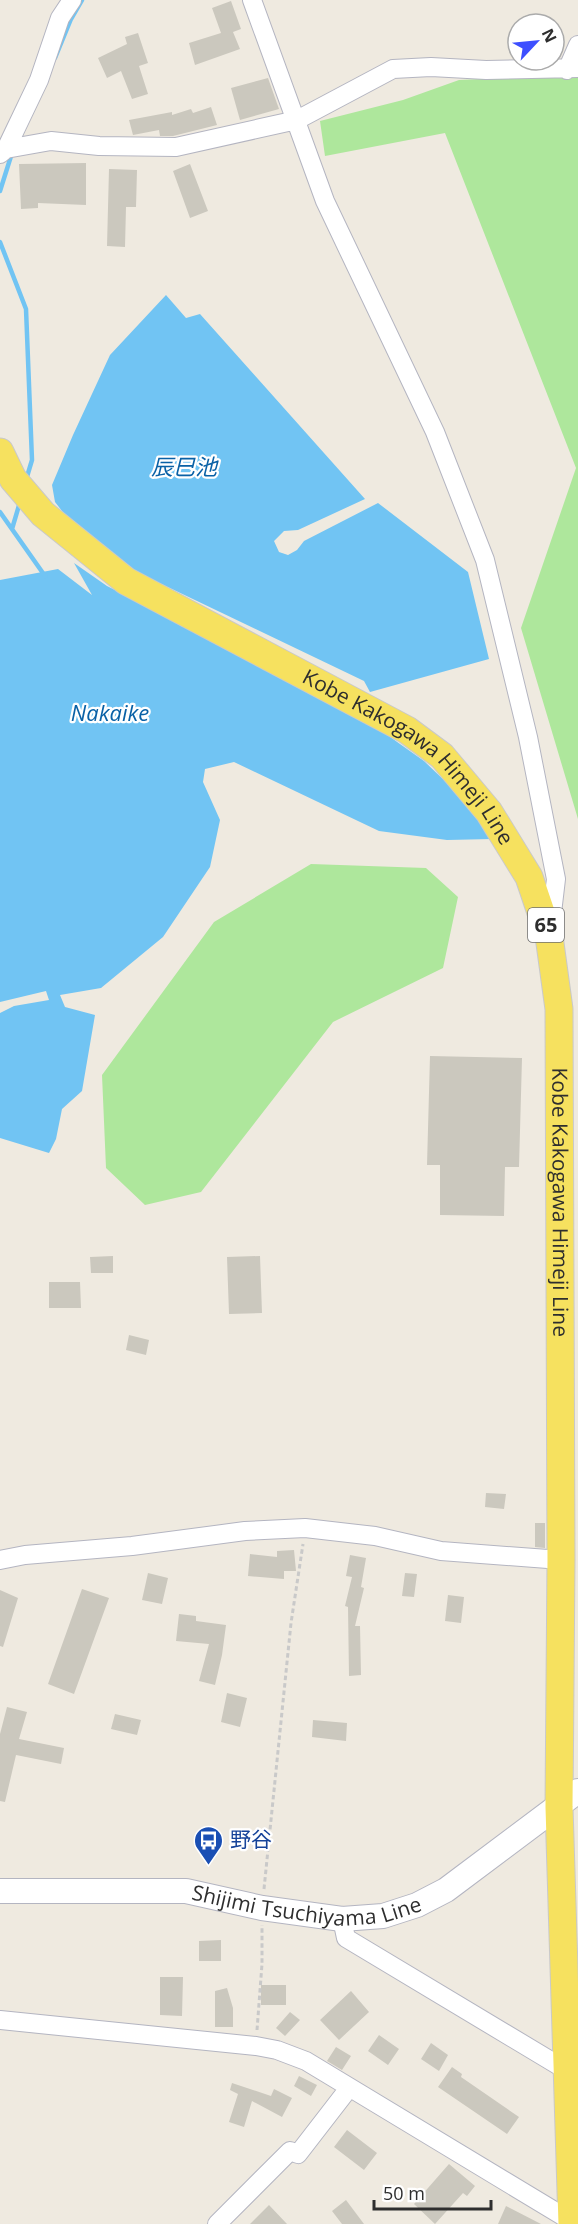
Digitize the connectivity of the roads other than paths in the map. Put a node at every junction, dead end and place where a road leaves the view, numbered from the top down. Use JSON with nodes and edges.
{"nodes":[{"id":1,"x":72,"y":0,"type":"edge"},
{"id":2,"x":252,"y":0,"type":"edge"},
{"id":3,"x":578,"y":45,"type":"edge"},
{"id":4,"x":572,"y":69,"type":"edge"},
{"id":5,"x":297,"y":120,"type":"junction"},
{"id":6,"x":3,"y":152,"type":"edge"},
{"id":7,"x":0,"y":452,"type":"edge"},
{"id":8,"x":549,"y":936,"type":"junction"},
{"id":9,"x":0,"y":1560,"type":"edge"},
{"id":10,"x":561,"y":1560,"type":"junction"},
{"id":11,"x":569,"y":1799,"type":"edge"},
{"id":12,"x":0,"y":1891,"type":"edge"},
{"id":13,"x":342,"y":1919,"type":"junction"},
{"id":14,"x":0,"y":2020,"type":"edge"},
{"id":15,"x":566,"y":2070,"type":"junction"},
{"id":16,"x":349,"y":2088,"type":"junction"},
{"id":17,"x":573,"y":2122,"type":"edge"},
{"id":18,"x":573,"y":2223,"type":"edge"},
{"id":19,"x":217,"y":2224,"type":"edge"}],
"edges":[{"from":1,"to":6,"type":"street"},
{"from":2,"to":5,"type":"street"},
{"from":3,"to":4,"type":"street"},
{"from":4,"to":5,"type":"street"},
{"from":5,"to":6,"type":"street"},
{"from":5,"to":8,"type":"street"},
{"from":7,"to":8,"type":"main road","name":"Kobe Kakogawa Himeji Line","number":"65"},
{"from":8,"to":10,"type":"main road","name":"Kobe Kakogawa Himeji Line","number":"65"},
{"from":9,"to":10,"type":"street"},
{"from":10,"to":11,"type":"main road","name":"Kobe Kakogawa Himeji Line","number":"65"},
{"from":11,"to":13,"type":"main road","name":"Shijimi Tsuchiyama Line"},
{"from":11,"to":15,"type":"main road","name":"Kobe Kakogawa Himeji Line","number":"65"},
{"from":12,"to":13,"type":"main road","name":"Shijimi Tsuchiyama Line"},
{"from":13,"to":15,"type":"street"},
{"from":14,"to":16,"type":"street"},
{"from":15,"to":17,"type":"main road","name":"Kobe Kakogawa Himeji Line","number":"65"},
{"from":16,"to":18,"type":"street"},
{"from":16,"to":19,"type":"street"},
{"from":17,"to":18,"type":"main road","name":"Kobe Kakogawa Himeji Line","number":"65"}]}
